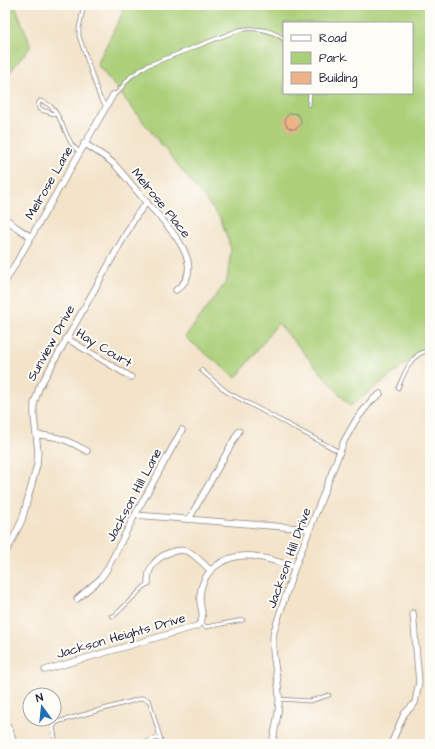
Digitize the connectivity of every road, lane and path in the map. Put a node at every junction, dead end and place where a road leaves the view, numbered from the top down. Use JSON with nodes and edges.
{"nodes":[{"id":1,"x":84,"y":5,"type":"edge"},
{"id":2,"x":283,"y":38,"type":"edge"},
{"id":3,"x":310,"y":94,"type":"edge"},
{"id":4,"x":113,"y":95,"type":"joint"},
{"id":5,"x":309,"y":105,"type":"dead end"},
{"id":6,"x":106,"y":106,"type":"junction"},
{"id":7,"x":57,"y":115,"type":"junction"},
{"id":8,"x":84,"y":144,"type":"junction"},
{"id":9,"x":79,"y":152,"type":"junction"},
{"id":10,"x":147,"y":202,"type":"junction"},
{"id":11,"x":5,"y":218,"type":"edge"},
{"id":12,"x":31,"y":237,"type":"junction"},
{"id":13,"x":5,"y":282,"type":"edge"},
{"id":14,"x":176,"y":290,"type":"dead end"},
{"id":15,"x":66,"y":338,"type":"junction"},
{"id":16,"x":430,"y":350,"type":"edge"},
{"id":17,"x":200,"y":370,"type":"dead end"},
{"id":18,"x":131,"y":377,"type":"dead end"},
{"id":19,"x":398,"y":388,"type":"dead end"},
{"id":20,"x":380,"y":394,"type":"dead end"},
{"id":21,"x":182,"y":430,"type":"dead end"},
{"id":22,"x":239,"y":432,"type":"dead end"},
{"id":23,"x":36,"y":435,"type":"junction"},
{"id":24,"x":87,"y":451,"type":"dead end"},
{"id":25,"x":340,"y":452,"type":"junction"},
{"id":26,"x":135,"y":514,"type":"junction"},
{"id":27,"x":190,"y":520,"type":"junction"},
{"id":28,"x":310,"y":529,"type":"junction"},
{"id":29,"x":5,"y":553,"type":"edge"},
{"id":30,"x":295,"y":566,"type":"junction"},
{"id":31,"x":210,"y":570,"type":"junction"},
{"id":32,"x":148,"y":584,"type":"joint"},
{"id":33,"x":76,"y":599,"type":"dead end"},
{"id":34,"x":413,"y":613,"type":"dead end"},
{"id":35,"x":111,"y":616,"type":"dead end"},
{"id":36,"x":243,"y":620,"type":"dead end"},
{"id":37,"x":201,"y":623,"type":"junction"},
{"id":38,"x":45,"y":670,"type":"dead end"},
{"id":39,"x":329,"y":695,"type":"dead end"},
{"id":40,"x":279,"y":699,"type":"junction"},
{"id":41,"x":5,"y":723,"type":"edge"},
{"id":42,"x":160,"y":737,"type":"junction"},
{"id":43,"x":14,"y":744,"type":"edge"},
{"id":44,"x":56,"y":744,"type":"edge"},
{"id":45,"x":140,"y":744,"type":"edge"},
{"id":46,"x":162,"y":744,"type":"edge"},
{"id":47,"x":272,"y":744,"type":"edge"},
{"id":48,"x":392,"y":744,"type":"edge"}],
"edges":[{"from":1,"to":6,"type":"lane"},
{"from":2,"to":4,"type":"lane"},
{"from":3,"to":5,"type":"lane"},
{"from":4,"to":6,"type":"street","name":"Melrose Lane"},
{"from":6,"to":8,"type":"street","name":"Melrose Lane"},
{"from":7,"to":7,"type":"lane"},
{"from":7,"to":9,"type":"lane"},
{"from":8,"to":9,"type":"street","name":"Melrose Lane"},
{"from":8,"to":10,"type":"street","name":"Melrose Place"},
{"from":9,"to":12,"type":"street","name":"Melrose Lane"},
{"from":10,"to":14,"type":"street","name":"Melrose Place"},
{"from":10,"to":15,"type":"street","name":"Sunview Drive"},
{"from":11,"to":12,"type":"street"},
{"from":12,"to":13,"type":"street","name":"Melrose Lane"},
{"from":15,"to":18,"type":"street","name":"Hay Court"},
{"from":15,"to":23,"type":"street","name":"Sunview Drive"},
{"from":16,"to":19,"type":"lane"},
{"from":17,"to":25,"type":"lane"},
{"from":20,"to":25,"type":"street","name":"Jackson Hill Drive"},
{"from":21,"to":26,"type":"street","name":"Jackson Hill Lane"},
{"from":22,"to":27,"type":"street"},
{"from":23,"to":24,"type":"street"},
{"from":23,"to":29,"type":"street","name":"Sunview Drive"},
{"from":25,"to":28,"type":"street","name":"Jackson Hill Drive"},
{"from":26,"to":27,"type":"street"},
{"from":26,"to":33,"type":"street","name":"Jackson Hill Lane"},
{"from":27,"to":28,"type":"street"},
{"from":28,"to":30,"type":"street","name":"Jackson Hill Drive"},
{"from":30,"to":31,"type":"street"},
{"from":30,"to":40,"type":"street","name":"Jackson Hill Drive"},
{"from":31,"to":32,"type":"street"},
{"from":31,"to":37,"type":"street","name":"Jackson Heights Drive"},
{"from":32,"to":35,"type":"lane"},
{"from":34,"to":48,"type":"street"},
{"from":36,"to":37,"type":"lane"},
{"from":37,"to":38,"type":"street","name":"Jackson Heights Drive"},
{"from":39,"to":40,"type":"lane"},
{"from":40,"to":47,"type":"street","name":"Jackson Hill Drive"},
{"from":41,"to":43,"type":"street"},
{"from":42,"to":44,"type":"lane"},
{"from":42,"to":45,"type":"lane"},
{"from":42,"to":46,"type":"lane"}]}
